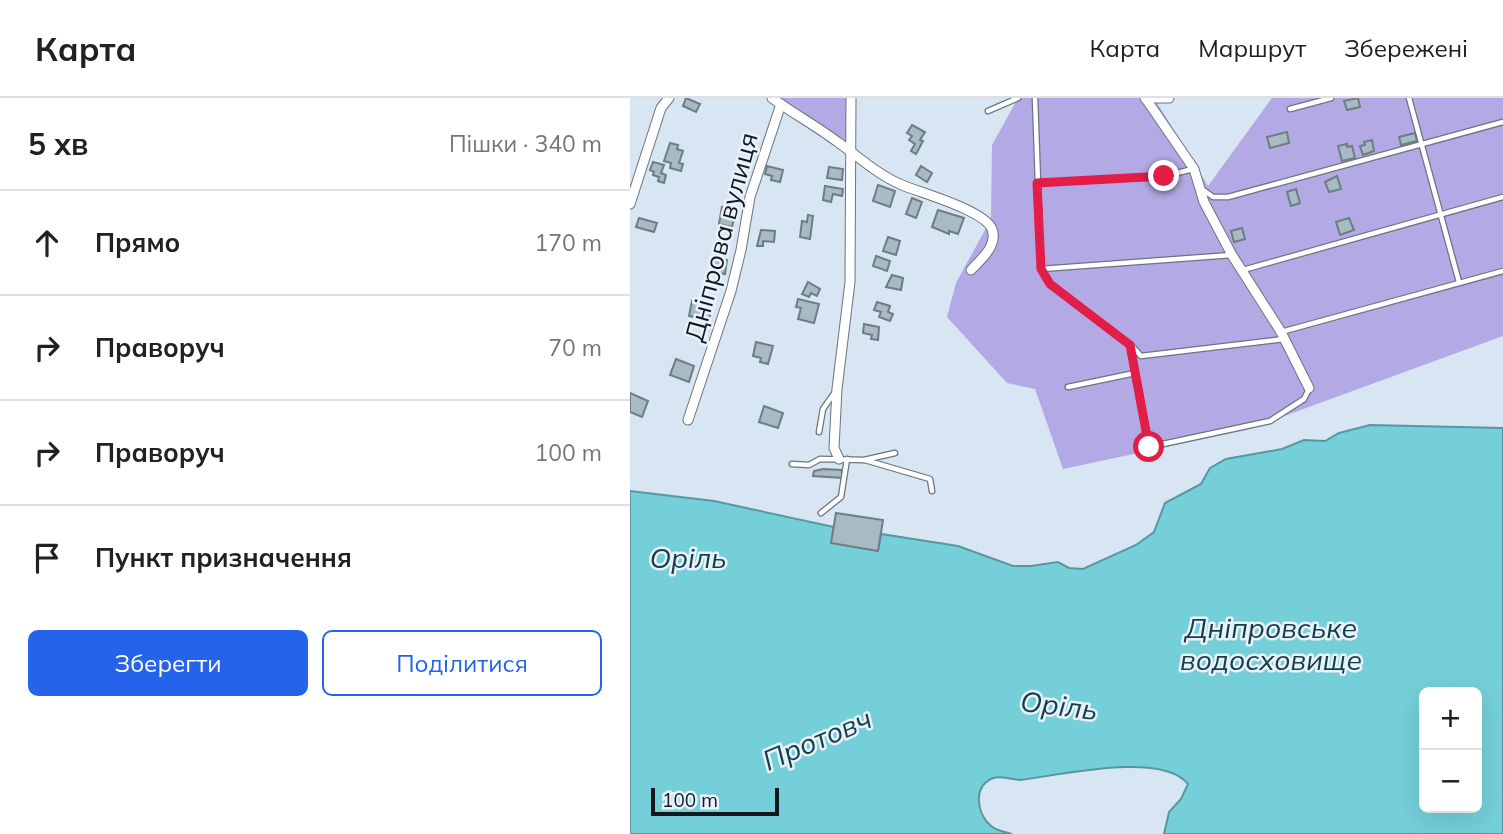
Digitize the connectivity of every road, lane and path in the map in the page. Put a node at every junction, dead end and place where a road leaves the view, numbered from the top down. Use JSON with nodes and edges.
{"nodes":[{"id":1,"x":669,"y":98,"type":"edge"},
{"id":2,"x":851,"y":98,"type":"edge"},
{"id":3,"x":1018,"y":98,"type":"edge"},
{"id":4,"x":1035,"y":98,"type":"edge"},
{"id":5,"x":1146,"y":98,"type":"edge"},
{"id":6,"x":1169,"y":98,"type":"edge"},
{"id":7,"x":1331,"y":98,"type":"edge"},
{"id":8,"x":1409,"y":98,"type":"edge"},
{"id":9,"x":778,"y":100,"type":"edge"},
{"id":10,"x":1290,"y":109,"type":"dead end"},
{"id":11,"x":988,"y":111,"type":"dead end"},
{"id":12,"x":1503,"y":122,"type":"edge"},
{"id":13,"x":1422,"y":143,"type":"junction"},
{"id":14,"x":849,"y":151,"type":"junction"},
{"id":15,"x":1194,"y":169,"type":"junction"},
{"id":16,"x":1037,"y":183,"type":"junction"},
{"id":17,"x":1201,"y":189,"type":"junction"},
{"id":18,"x":1503,"y":197,"type":"edge"},
{"id":19,"x":630,"y":204,"type":"edge"},
{"id":20,"x":1441,"y":213,"type":"junction"},
{"id":21,"x":1232,"y":255,"type":"junction"},
{"id":22,"x":1041,"y":269,"type":"junction"},
{"id":23,"x":971,"y":270,"type":"dead end"},
{"id":24,"x":1242,"y":270,"type":"junction"},
{"id":25,"x":1503,"y":271,"type":"edge"},
{"id":26,"x":1459,"y":282,"type":"junction"},
{"id":27,"x":1282,"y":336,"type":"junction"},
{"id":28,"x":1130,"y":345,"type":"junction"},
{"id":29,"x":1135,"y":373,"type":"junction"},
{"id":30,"x":1068,"y":387,"type":"dead end"},
{"id":31,"x":1309,"y":388,"type":"joint"},
{"id":32,"x":837,"y":389,"type":"junction"},
{"id":33,"x":688,"y":420,"type":"dead end"},
{"id":34,"x":819,"y":432,"type":"dead end"},
{"id":35,"x":895,"y":453,"type":"dead end"},
{"id":36,"x":843,"y":459,"type":"junction"},
{"id":37,"x":864,"y":460,"type":"junction"},
{"id":38,"x":792,"y":464,"type":"dead end"},
{"id":39,"x":932,"y":491,"type":"dead end"},
{"id":40,"x":821,"y":513,"type":"dead end"}],
"edges":[{"from":1,"to":19,"type":"street"},
{"from":2,"to":14,"type":"street"},
{"from":3,"to":11,"type":"lane"},
{"from":4,"to":16,"type":"lane"},
{"from":5,"to":6,"type":"street"},
{"from":5,"to":15,"type":"street"},
{"from":7,"to":10,"type":"lane"},
{"from":8,"to":13,"type":"lane"},
{"from":9,"to":14,"type":"street","name":"Дніпрова вулиця"},
{"from":9,"to":33,"type":"street","name":"Дніпрова вулиця"},
{"from":12,"to":13,"type":"lane"},
{"from":13,"to":17,"type":"lane"},
{"from":13,"to":20,"type":"lane"},
{"from":14,"to":23,"type":"street","name":"Дніпрова вулиця"},
{"from":14,"to":32,"type":"street"},
{"from":15,"to":16,"type":"lane"},
{"from":15,"to":17,"type":"street"},
{"from":16,"to":22,"type":"lane"},
{"from":17,"to":21,"type":"street"},
{"from":18,"to":20,"type":"lane"},
{"from":20,"to":24,"type":"lane"},
{"from":20,"to":26,"type":"lane"},
{"from":21,"to":22,"type":"lane"},
{"from":21,"to":24,"type":"street"},
{"from":22,"to":28,"type":"lane"},
{"from":24,"to":27,"type":"street"},
{"from":25,"to":26,"type":"lane"},
{"from":26,"to":27,"type":"lane"},
{"from":27,"to":28,"type":"lane"},
{"from":27,"to":31,"type":"street"},
{"from":28,"to":29,"type":"lane"},
{"from":29,"to":30,"type":"lane"},
{"from":29,"to":31,"type":"lane"},
{"from":32,"to":34,"type":"lane"},
{"from":32,"to":36,"type":"street"},
{"from":35,"to":37,"type":"lane"},
{"from":36,"to":37,"type":"lane"},
{"from":36,"to":38,"type":"lane"},
{"from":36,"to":40,"type":"lane"},
{"from":37,"to":39,"type":"lane"}]}
